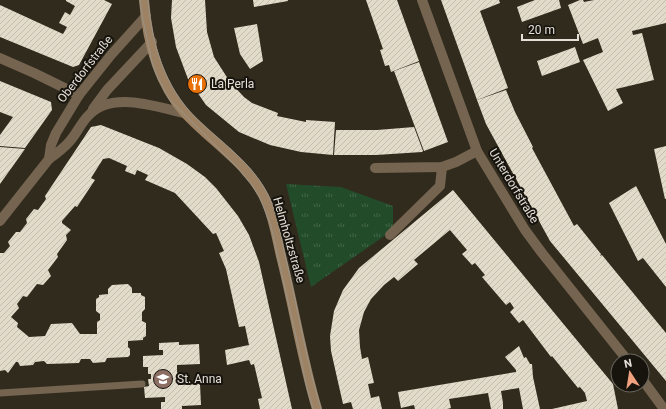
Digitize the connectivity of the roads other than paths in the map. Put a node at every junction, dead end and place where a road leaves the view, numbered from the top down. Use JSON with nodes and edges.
{"nodes":[{"id":1,"x":144,"y":0,"type":"edge"},
{"id":2,"x":422,"y":0,"type":"edge"},
{"id":3,"x":146,"y":16,"type":"junction"},
{"id":4,"x":152,"y":42,"type":"junction"},
{"id":5,"x":0,"y":58,"type":"edge"},
{"id":6,"x":79,"y":95,"type":"junction"},
{"id":7,"x":185,"y":113,"type":"junction"},
{"id":8,"x":88,"y":115,"type":"junction"},
{"id":9,"x":478,"y":151,"type":"junction"},
{"id":10,"x":49,"y":159,"type":"junction"},
{"id":11,"x":442,"y":167,"type":"junction"},
{"id":12,"x":375,"y":168,"type":"dead end"},
{"id":13,"x":0,"y":221,"type":"edge"},
{"id":14,"x":390,"y":235,"type":"dead end"},
{"id":15,"x":622,"y":353,"type":"edge"},
{"id":16,"x":142,"y":384,"type":"dead end"},
{"id":17,"x":650,"y":390,"type":"edge"},
{"id":18,"x":0,"y":393,"type":"edge"},
{"id":19,"x":318,"y":409,"type":"edge"},
{"id":20,"x":664,"y":409,"type":"edge"}],
"edges":[{"from":1,"to":3,"type":"main road"},
{"from":2,"to":9,"type":"street","name":"Unterdorfstraße"},
{"from":3,"to":4,"type":"main road"},
{"from":3,"to":6,"type":"street","name":"Oberdorfstraße"},
{"from":4,"to":7,"type":"main road","name":"Helmholtzstraße"},
{"from":4,"to":8,"type":"street"},
{"from":5,"to":6,"type":"street"},
{"from":6,"to":10,"type":"street","name":"Oberdorfstraße"},
{"from":7,"to":8,"type":"street"},
{"from":7,"to":19,"type":"main road","name":"Helmholtzstraße"},
{"from":8,"to":10,"type":"street"},
{"from":9,"to":11,"type":"street"},
{"from":9,"to":15,"type":"street","name":"Unterdorfstraße"},
{"from":10,"to":13,"type":"street","name":"Oberdorfstraße"},
{"from":11,"to":12,"type":"street"},
{"from":11,"to":14,"type":"street"},
{"from":16,"to":18,"type":"lane"},
{"from":17,"to":20,"type":"street"}]}
